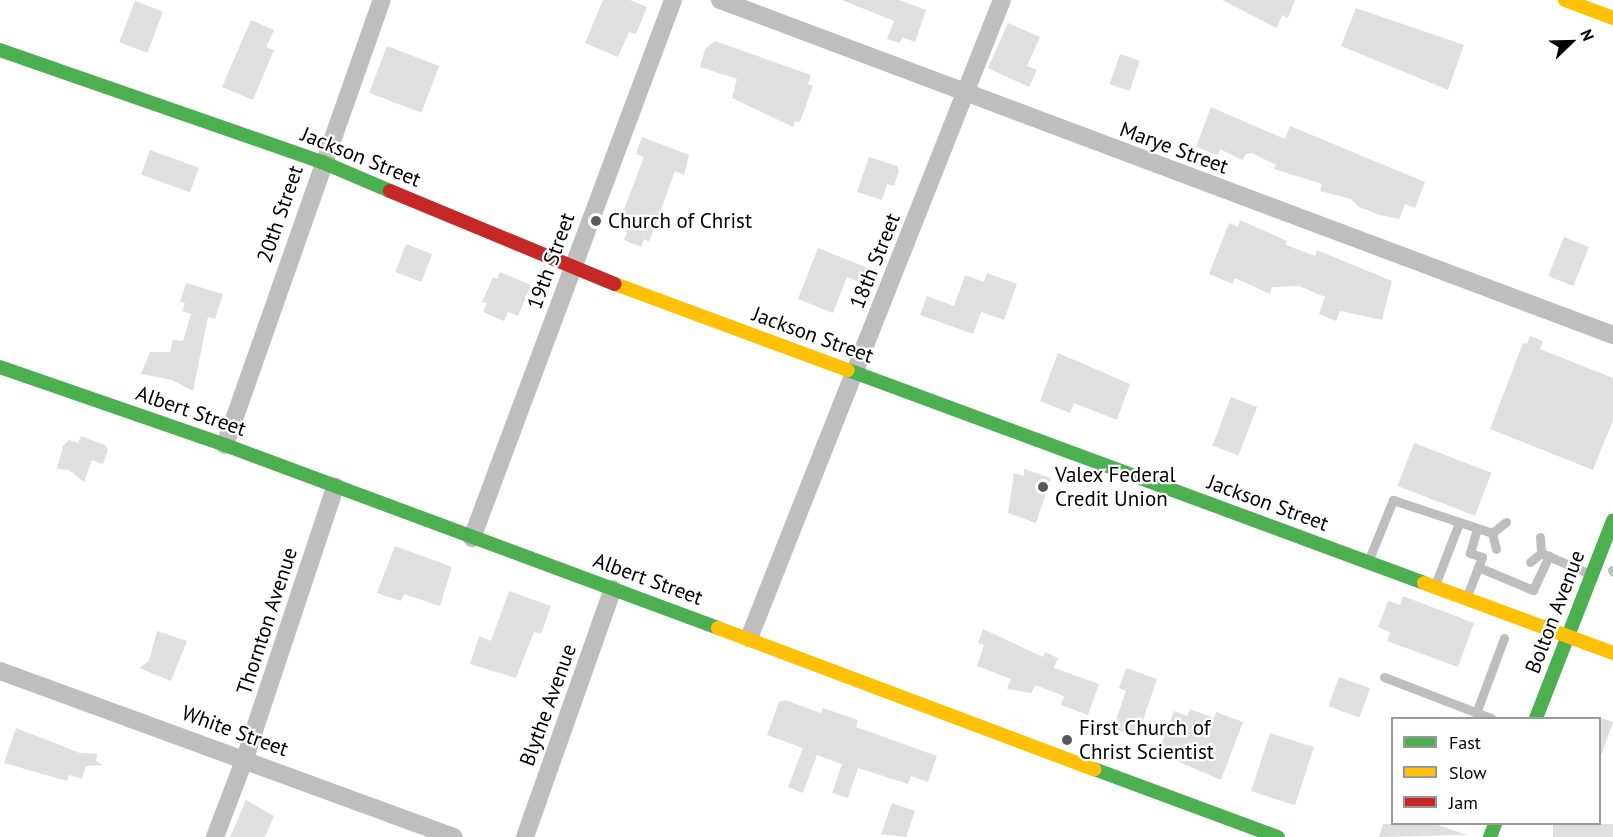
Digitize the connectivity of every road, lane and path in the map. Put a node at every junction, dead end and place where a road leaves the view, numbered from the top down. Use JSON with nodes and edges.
{"nodes":[{"id":1,"x":382,"y":0,"type":"edge"},
{"id":2,"x":673,"y":0,"type":"edge"},
{"id":3,"x":720,"y":0,"type":"edge"},
{"id":4,"x":1002,"y":0,"type":"edge"},
{"id":5,"x":1565,"y":0,"type":"edge"},
{"id":6,"x":1613,"y":18,"type":"edge"},
{"id":7,"x":0,"y":50,"type":"edge"},
{"id":8,"x":965,"y":94,"type":"junction"},
{"id":9,"x":322,"y":162,"type":"junction"},
{"id":10,"x":573,"y":268,"type":"junction"},
{"id":11,"x":1613,"y":335,"type":"edge"},
{"id":12,"x":0,"y":367,"type":"edge"},
{"id":13,"x":855,"y":373,"type":"junction"},
{"id":14,"x":225,"y":445,"type":"junction"},
{"id":15,"x":335,"y":487,"type":"junction"},
{"id":16,"x":1613,"y":521,"type":"edge"},
{"id":17,"x":1506,"y":522,"type":"dead end"},
{"id":18,"x":1459,"y":523,"type":"junction"},
{"id":19,"x":1477,"y":529,"type":"junction"},
{"id":20,"x":1492,"y":533,"type":"junction"},
{"id":21,"x":1540,"y":537,"type":"dead end"},
{"id":22,"x":472,"y":538,"type":"junction"},
{"id":23,"x":1610,"y":540,"type":"edge"},
{"id":24,"x":1496,"y":549,"type":"dead end"},
{"id":25,"x":1545,"y":554,"type":"junction"},
{"id":26,"x":1368,"y":562,"type":"junction"},
{"id":27,"x":1530,"y":562,"type":"dead end"},
{"id":28,"x":1478,"y":567,"type":"junction"},
{"id":29,"x":1594,"y":569,"type":"junction"},
{"id":30,"x":1613,"y":571,"type":"edge"},
{"id":31,"x":1434,"y":587,"type":"junction"},
{"id":32,"x":613,"y":589,"type":"junction"},
{"id":33,"x":1466,"y":599,"type":"junction"},
{"id":34,"x":1568,"y":636,"type":"junction"},
{"id":35,"x":749,"y":638,"type":"junction"},
{"id":36,"x":1504,"y":638,"type":"dead end"},
{"id":37,"x":1613,"y":653,"type":"edge"},
{"id":38,"x":0,"y":671,"type":"edge"},
{"id":39,"x":1384,"y":678,"type":"dead end"},
{"id":40,"x":1476,"y":712,"type":"junction"},
{"id":41,"x":1488,"y":717,"type":"edge"},
{"id":42,"x":1536,"y":717,"type":"edge"},
{"id":43,"x":245,"y":758,"type":"junction"},
{"id":44,"x":215,"y":837,"type":"edge"},
{"id":45,"x":454,"y":837,"type":"edge"},
{"id":46,"x":525,"y":837,"type":"edge"},
{"id":47,"x":1278,"y":837,"type":"edge"}],
"edges":[{"from":1,"to":9,"type":"street","name":"20th Street"},
{"from":2,"to":10,"type":"street","name":"19th Street"},
{"from":3,"to":8,"type":"street","name":"Marye Street"},
{"from":4,"to":8,"type":"street","name":"18th Street"},
{"from":5,"to":6,"type":"main road"},
{"from":7,"to":9,"type":"main road","name":"Jackson Street"},
{"from":8,"to":11,"type":"street","name":"Marye Street"},
{"from":8,"to":13,"type":"street","name":"18th Street"},
{"from":9,"to":10,"type":"main road","name":"Jackson Street"},
{"from":9,"to":14,"type":"street","name":"20th Street"},
{"from":10,"to":13,"type":"main road","name":"Jackson Street"},
{"from":10,"to":22,"type":"street","name":"19th Street"},
{"from":12,"to":14,"type":"main road","name":"Albert Street"},
{"from":13,"to":26,"type":"main road","name":"Jackson Street"},
{"from":13,"to":35,"type":"street","name":"18th Street"},
{"from":14,"to":15,"type":"main road","name":"Albert Street"},
{"from":15,"to":22,"type":"main road","name":"Albert Street"},
{"from":15,"to":43,"type":"street","name":"Thornton Avenue"},
{"from":16,"to":23,"type":"main road","name":"Bolton Avenue"},
{"from":17,"to":20,"type":"lane"},
{"from":18,"to":19,"type":"lane"},
{"from":18,"to":26,"type":"lane"},
{"from":18,"to":31,"type":"lane"},
{"from":19,"to":20,"type":"lane"},
{"from":19,"to":28,"type":"lane"},
{"from":20,"to":24,"type":"lane"},
{"from":21,"to":25,"type":"lane"},
{"from":22,"to":32,"type":"main road","name":"Albert Street"},
{"from":23,"to":29,"type":"main road","name":"Bolton Avenue"},
{"from":25,"to":27,"type":"lane"},
{"from":25,"to":28,"type":"lane"},
{"from":25,"to":29,"type":"lane"},
{"from":26,"to":31,"type":"main road","name":"Jackson Street"},
{"from":28,"to":33,"type":"lane"},
{"from":29,"to":30,"type":"lane"},
{"from":29,"to":34,"type":"main road","name":"Bolton Avenue"},
{"from":31,"to":33,"type":"main road","name":"Jackson Street"},
{"from":32,"to":35,"type":"main road","name":"Albert Street"},
{"from":32,"to":46,"type":"street","name":"Blythe Avenue"},
{"from":33,"to":34,"type":"main road","name":"Jackson Street"},
{"from":34,"to":37,"type":"main road","name":"Jackson Street"},
{"from":34,"to":42,"type":"main road","name":"Bolton Avenue"},
{"from":35,"to":47,"type":"main road","name":"Albert Street"},
{"from":36,"to":40,"type":"lane"},
{"from":38,"to":43,"type":"street","name":"White Street"},
{"from":39,"to":40,"type":"lane"},
{"from":40,"to":41,"type":"lane"},
{"from":43,"to":44,"type":"street","name":"Thornton Avenue"},
{"from":43,"to":45,"type":"street","name":"White Street"}]}
